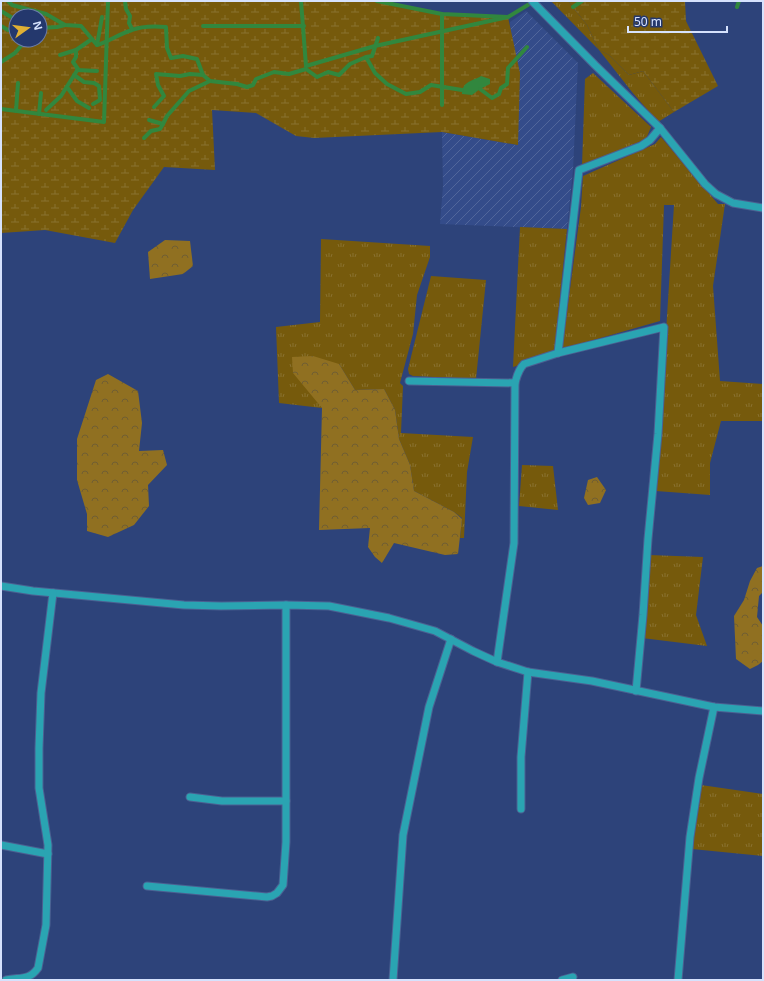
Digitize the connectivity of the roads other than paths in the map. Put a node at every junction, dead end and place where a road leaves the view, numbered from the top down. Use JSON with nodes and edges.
{"nodes":[{"id":1,"x":532,"y":1,"type":"edge"},
{"id":2,"x":660,"y":128,"type":"junction"},
{"id":3,"x":763,"y":208,"type":"edge"},
{"id":4,"x":558,"y":353,"type":"junction"},
{"id":5,"x":409,"y":380,"type":"dead end"},
{"id":6,"x":515,"y":383,"type":"junction"},
{"id":7,"x":1,"y":586,"type":"edge"},
{"id":8,"x":53,"y":593,"type":"junction"},
{"id":9,"x":286,"y":605,"type":"junction"},
{"id":10,"x":451,"y":639,"type":"junction"},
{"id":11,"x":497,"y":662,"type":"junction"},
{"id":12,"x":528,"y":672,"type":"junction"},
{"id":13,"x":636,"y":691,"type":"junction"},
{"id":14,"x":714,"y":707,"type":"junction"},
{"id":15,"x":763,"y":711,"type":"edge"},
{"id":16,"x":190,"y":797,"type":"dead end"},
{"id":17,"x":286,"y":802,"type":"junction"},
{"id":18,"x":521,"y":809,"type":"dead end"},
{"id":19,"x":1,"y":845,"type":"edge"},
{"id":20,"x":48,"y":854,"type":"junction"},
{"id":21,"x":147,"y":886,"type":"dead end"},
{"id":22,"x":573,"y":977,"type":"dead end"},
{"id":23,"x":1,"y":980,"type":"edge"},
{"id":24,"x":6,"y":980,"type":"edge"},
{"id":25,"x":393,"y":980,"type":"edge"},
{"id":26,"x":562,"y":980,"type":"edge"},
{"id":27,"x":678,"y":980,"type":"edge"}],
"edges":[{"from":1,"to":2,"type":"street"},
{"from":2,"to":3,"type":"street"},
{"from":2,"to":4,"type":"street"},
{"from":4,"to":6,"type":"street"},
{"from":4,"to":13,"type":"street"},
{"from":5,"to":6,"type":"street"},
{"from":6,"to":11,"type":"street"},
{"from":7,"to":8,"type":"street"},
{"from":8,"to":9,"type":"street"},
{"from":8,"to":20,"type":"street"},
{"from":9,"to":10,"type":"street"},
{"from":9,"to":17,"type":"street"},
{"from":10,"to":11,"type":"street"},
{"from":10,"to":25,"type":"street"},
{"from":11,"to":12,"type":"street"},
{"from":12,"to":13,"type":"street"},
{"from":12,"to":18,"type":"street"},
{"from":13,"to":14,"type":"street"},
{"from":14,"to":15,"type":"street"},
{"from":14,"to":27,"type":"street"},
{"from":16,"to":17,"type":"street"},
{"from":17,"to":21,"type":"street"},
{"from":19,"to":20,"type":"street"},
{"from":20,"to":24,"type":"street"},
{"from":22,"to":26,"type":"street"},
{"from":23,"to":24,"type":"street"}]}
